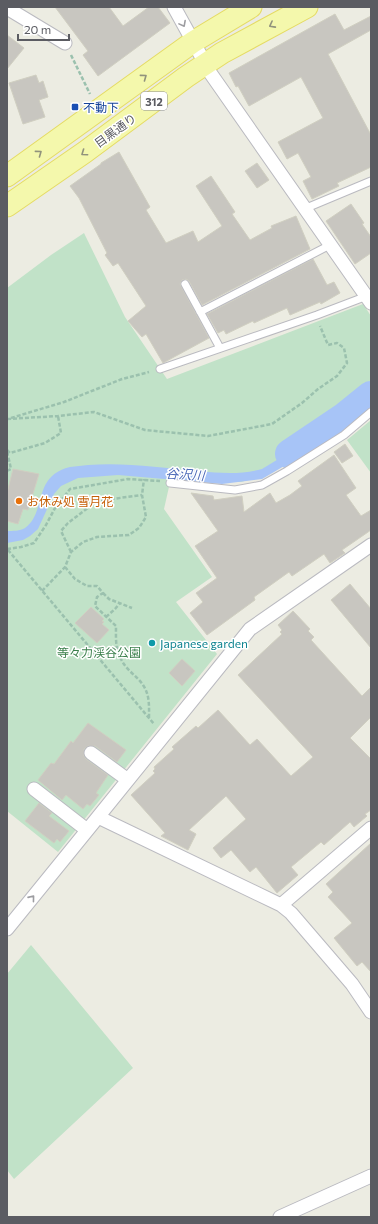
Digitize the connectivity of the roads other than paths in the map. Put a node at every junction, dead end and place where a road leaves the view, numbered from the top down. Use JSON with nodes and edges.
{"nodes":[{"id":1,"x":174,"y":7,"type":"edge"},
{"id":2,"x":251,"y":7,"type":"edge"},
{"id":3,"x":307,"y":7,"type":"edge"},
{"id":4,"x":7,"y":8,"type":"edge"},
{"id":5,"x":193,"y":42,"type":"junction"},
{"id":6,"x":65,"y":43,"type":"road end"},
{"id":7,"x":204,"y":64,"type":"junction"},
{"id":8,"x":7,"y":176,"type":"edge"},
{"id":9,"x":371,"y":181,"type":"edge"},
{"id":10,"x":7,"y":206,"type":"edge"},
{"id":11,"x":304,"y":209,"type":"junction"},
{"id":12,"x":330,"y":245,"type":"junction"},
{"id":13,"x":185,"y":284,"type":"dead end"},
{"id":14,"x":369,"y":299,"type":"edge"},
{"id":15,"x":200,"y":312,"type":"junction"},
{"id":16,"x":220,"y":348,"type":"junction"},
{"id":17,"x":160,"y":369,"type":"road end"},
{"id":18,"x":371,"y":412,"type":"edge"},
{"id":19,"x":170,"y":483,"type":"road end"},
{"id":20,"x":371,"y":545,"type":"edge"},
{"id":21,"x":92,"y":753,"type":"dead end"},
{"id":22,"x":128,"y":780,"type":"junction"},
{"id":23,"x":34,"y":789,"type":"dead end"},
{"id":24,"x":98,"y":817,"type":"junction"},
{"id":25,"x":371,"y":828,"type":"edge"},
{"id":26,"x":87,"y":830,"type":"junction"},
{"id":27,"x":281,"y":905,"type":"junction"},
{"id":28,"x":9,"y":920,"type":"edge"},
{"id":29,"x":371,"y":1012,"type":"edge"},
{"id":30,"x":371,"y":1176,"type":"edge"},
{"id":31,"x":280,"y":1217,"type":"edge"}],
"edges":[{"from":1,"to":5,"type":"street","one_way":true},
{"from":2,"to":5,"type":"main road","number":"312"},
{"from":3,"to":7,"type":"main road","name":"目黒通り","number":"312","one_way":true},
{"from":4,"to":6,"type":"street"},
{"from":5,"to":7,"type":"street"},
{"from":8,"to":5,"type":"main road","number":"312","one_way":true},
{"from":7,"to":10,"type":"main road","name":"目黒通り","number":"312","one_way":true},
{"from":7,"to":11,"type":"street"},
{"from":9,"to":11,"type":"lane"},
{"from":11,"to":12,"type":"street"},
{"from":12,"to":14,"type":"street"},
{"from":12,"to":15,"type":"lane"},
{"from":13,"to":15,"type":"lane"},
{"from":14,"to":16,"type":"lane"},
{"from":15,"to":16,"type":"lane"},
{"from":16,"to":17,"type":"lane"},
{"from":18,"to":19,"type":"lane"},
{"from":20,"to":22,"type":"street"},
{"from":21,"to":22,"type":"street"},
{"from":22,"to":24,"type":"street"},
{"from":23,"to":26,"type":"street"},
{"from":24,"to":26,"type":"street"},
{"from":24,"to":27,"type":"street"},
{"from":25,"to":27,"type":"street"},
{"from":28,"to":26,"type":"street","one_way":true},
{"from":27,"to":29,"type":"street"},
{"from":30,"to":31,"type":"street"}]}
